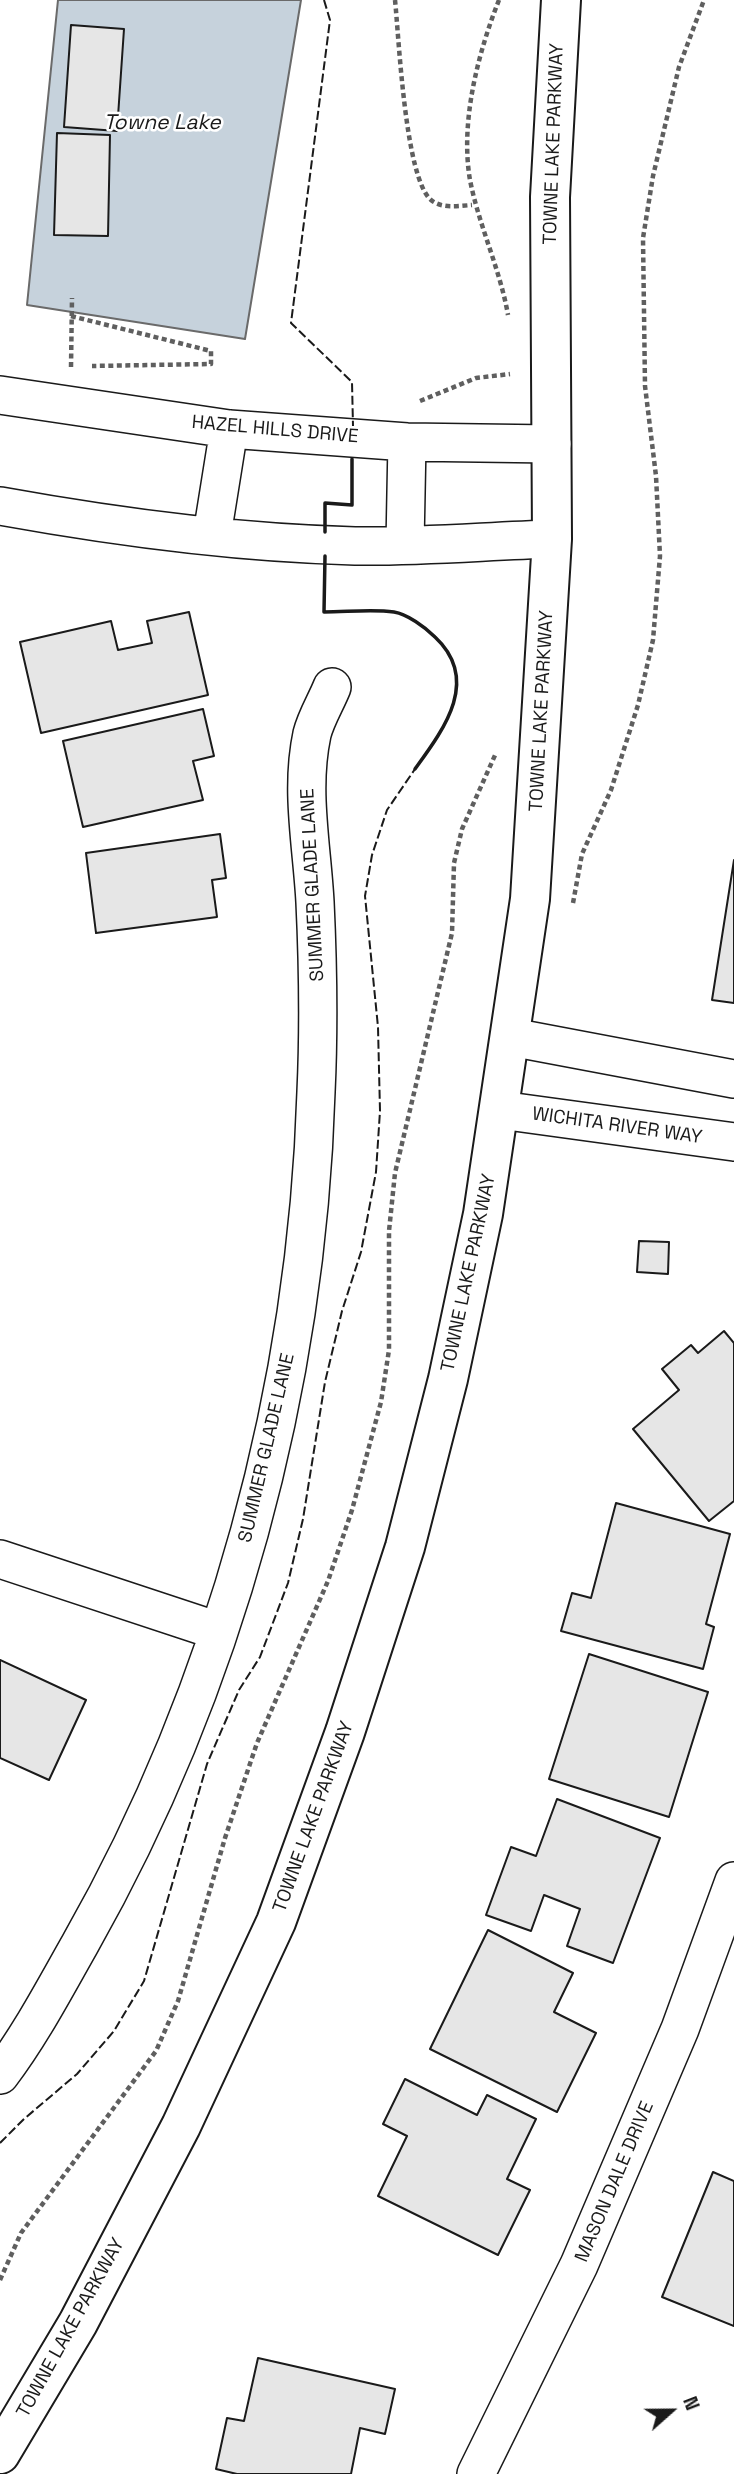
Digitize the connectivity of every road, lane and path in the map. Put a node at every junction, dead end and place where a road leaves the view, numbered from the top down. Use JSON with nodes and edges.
{"nodes":[{"id":1,"x":395,"y":0,"type":"edge"},
{"id":2,"x":499,"y":0,"type":"edge"},
{"id":3,"x":561,"y":0,"type":"edge"},
{"id":4,"x":704,"y":0,"type":"edge"},
{"id":5,"x":472,"y":205,"type":"dead end"},
{"id":6,"x":72,"y":298,"type":"dead end"},
{"id":7,"x":71,"y":316,"type":"junction"},
{"id":8,"x":509,"y":322,"type":"dead end"},
{"id":9,"x":510,"y":361,"type":"dead end"},
{"id":10,"x":0,"y":396,"type":"edge"},
{"id":11,"x":229,"y":429,"type":"junction"},
{"id":12,"x":407,"y":442,"type":"junction"},
{"id":13,"x":510,"y":443,"type":"junction"},
{"id":14,"x":552,"y":444,"type":"junction"},
{"id":15,"x":0,"y":506,"type":"edge"},
{"id":16,"x":212,"y":535,"type":"junction"},
{"id":17,"x":552,"y":539,"type":"junction"},
{"id":18,"x":405,"y":544,"type":"junction"},
{"id":19,"x":332,"y":687,"type":"dead end"},
{"id":20,"x":498,"y":749,"type":"dead end"},
{"id":21,"x":570,"y":916,"type":"dead end"},
{"id":22,"x":511,"y":1037,"type":"junction"},
{"id":23,"x":734,"y":1079,"type":"edge"},
{"id":24,"x":500,"y":1110,"type":"junction"},
{"id":25,"x":734,"y":1142,"type":"edge"},
{"id":26,"x":0,"y":1559,"type":"edge"},
{"id":27,"x":218,"y":1631,"type":"junction"},
{"id":28,"x":734,"y":1881,"type":"edge"},
{"id":29,"x":0,"y":2075,"type":"edge"},
{"id":30,"x":0,"y":2280,"type":"edge"},
{"id":31,"x":0,"y":2454,"type":"edge"},
{"id":32,"x":475,"y":2474,"type":"edge"}],
"edges":[{"from":1,"to":5,"type":"path"},
{"from":2,"to":8,"type":"path"},
{"from":3,"to":14,"type":"street","name":"TOWNE LAKE PARKWAY"},
{"from":4,"to":21,"type":"path"},
{"from":6,"to":7,"type":"path"},
{"from":7,"to":7,"type":"path"},
{"from":9,"to":13,"type":"path"},
{"from":10,"to":11,"type":"street","name":"HAZEL HILLS DRIVE"},
{"from":11,"to":12,"type":"street","name":"HAZEL HILLS DRIVE"},
{"from":11,"to":16,"type":"street"},
{"from":12,"to":13,"type":"street","name":"HAZEL HILLS DRIVE"},
{"from":12,"to":18,"type":"street"},
{"from":13,"to":14,"type":"street","name":"HAZEL HILLS DRIVE"},
{"from":14,"to":17,"type":"street","name":"TOWNE LAKE PARKWAY"},
{"from":15,"to":16,"type":"street"},
{"from":16,"to":18,"type":"street"},
{"from":17,"to":18,"type":"street"},
{"from":17,"to":22,"type":"street","name":"TOWNE LAKE PARKWAY"},
{"from":19,"to":27,"type":"street","name":"SUMMER GLADE LANE"},
{"from":20,"to":30,"type":"path"},
{"from":22,"to":23,"type":"street"},
{"from":22,"to":24,"type":"street","name":"TOWNE LAKE PARKWAY"},
{"from":24,"to":25,"type":"street","name":"WICHITA RIVER WAY"},
{"from":24,"to":31,"type":"street","name":"TOWNE LAKE PARKWAY"},
{"from":26,"to":27,"type":"street"},
{"from":27,"to":29,"type":"street","name":"SUMMER GLADE LANE"},
{"from":28,"to":32,"type":"street","name":"MASON DALE DRIVE"}]}
